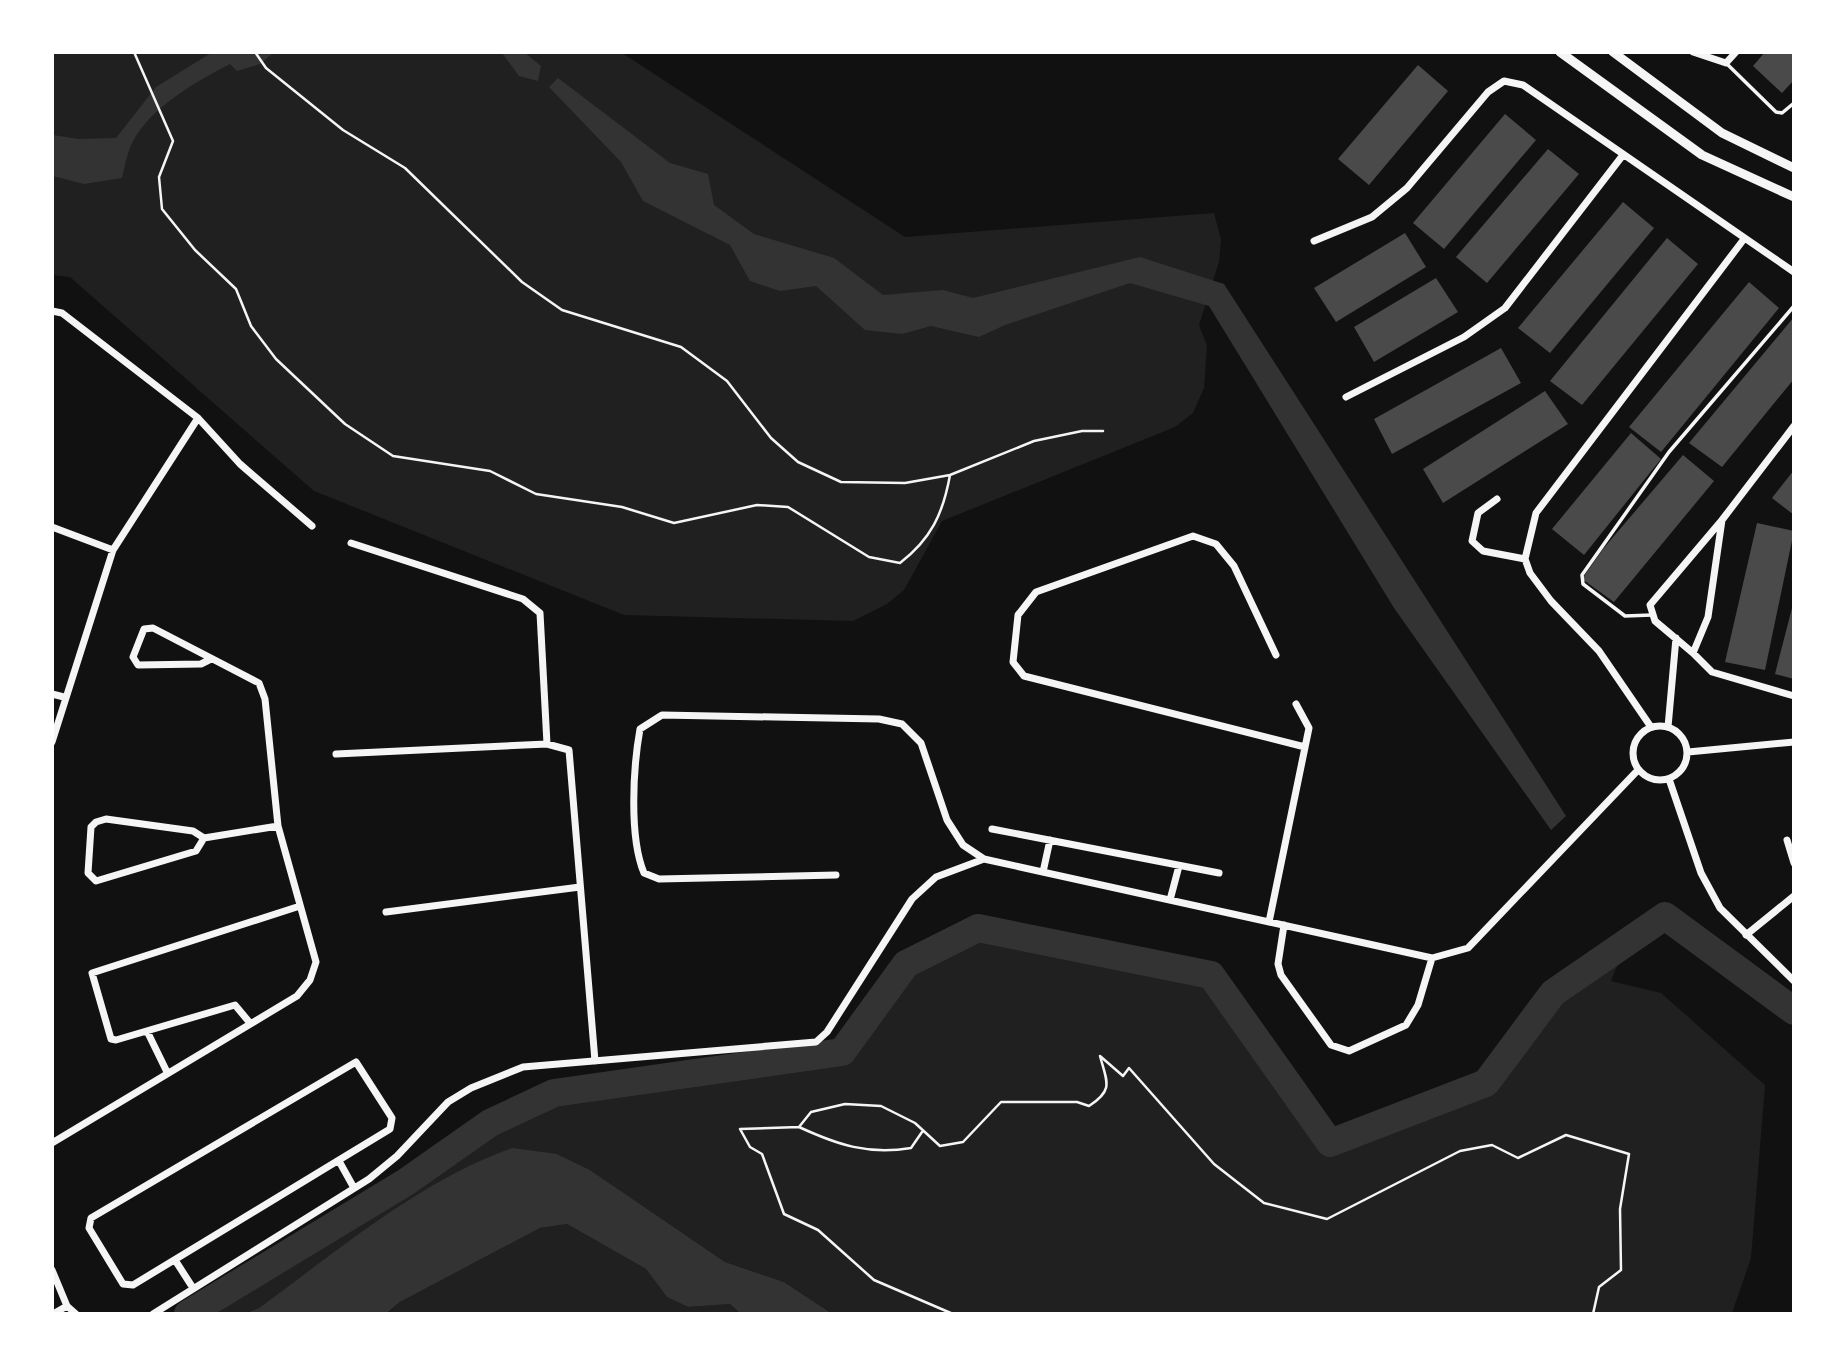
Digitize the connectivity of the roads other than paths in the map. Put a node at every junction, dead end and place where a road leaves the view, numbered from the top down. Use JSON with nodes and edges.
{"nodes":[{"id":1,"x":1560,"y":52,"type":"edge"},
{"id":2,"x":1613,"y":52,"type":"edge"},
{"id":3,"x":1693,"y":52,"type":"edge"},
{"id":4,"x":1736,"y":52,"type":"edge"},
{"id":5,"x":1726,"y":63,"type":"junction"},
{"id":6,"x":1794,"y":103,"type":"edge"},
{"id":7,"x":1623,"y":155,"type":"junction"},
{"id":8,"x":1794,"y":168,"type":"edge"},
{"id":9,"x":1794,"y":197,"type":"edge"},
{"id":10,"x":1744,"y":239,"type":"junction"},
{"id":11,"x":1314,"y":241,"type":"dead end"},
{"id":12,"x":1794,"y":272,"type":"edge"},
{"id":13,"x":1794,"y":306,"type":"edge"},
{"id":14,"x":52,"y":311,"type":"edge"},
{"id":15,"x":1346,"y":397,"type":"dead end"},
{"id":16,"x":198,"y":418,"type":"junction"},
{"id":17,"x":1794,"y":426,"type":"edge"},
{"id":18,"x":1497,"y":499,"type":"dead end"},
{"id":19,"x":1722,"y":520,"type":"junction"},
{"id":20,"x":312,"y":526,"type":"dead end"},
{"id":21,"x":52,"y":527,"type":"edge"},
{"id":22,"x":351,"y":543,"type":"dead end"},
{"id":23,"x":113,"y":550,"type":"junction"},
{"id":24,"x":1525,"y":559,"type":"junction"},
{"id":25,"x":1652,"y":615,"type":"junction"},
{"id":26,"x":1676,"y":638,"type":"junction"},
{"id":27,"x":1693,"y":653,"type":"junction"},
{"id":28,"x":1276,"y":656,"type":"dead end"},
{"id":29,"x":209,"y":660,"type":"junction"},
{"id":30,"x":52,"y":694,"type":"edge"},
{"id":31,"x":1794,"y":696,"type":"edge"},
{"id":32,"x":64,"y":697,"type":"junction"},
{"id":33,"x":1296,"y":704,"type":"dead end"},
{"id":34,"x":1651,"y":727,"type":"junction"},
{"id":35,"x":1668,"y":727,"type":"junction"},
{"id":36,"x":52,"y":742,"type":"edge"},
{"id":37,"x":1794,"y":742,"type":"edge"},
{"id":38,"x":547,"y":744,"type":"junction"},
{"id":39,"x":1305,"y":747,"type":"junction"},
{"id":40,"x":1688,"y":752,"type":"junction"},
{"id":41,"x":336,"y":754,"type":"dead end"},
{"id":42,"x":1639,"y":770,"type":"junction"},
{"id":43,"x":1669,"y":779,"type":"junction"},
{"id":44,"x":278,"y":827,"type":"junction"},
{"id":45,"x":992,"y":829,"type":"dead end"},
{"id":46,"x":204,"y":838,"type":"junction"},
{"id":47,"x":1050,"y":840,"type":"junction"},
{"id":48,"x":1787,"y":840,"type":"dead end"},
{"id":49,"x":984,"y":859,"type":"junction"},
{"id":50,"x":1794,"y":863,"type":"edge"},
{"id":51,"x":1179,"y":866,"type":"junction"},
{"id":52,"x":1043,"y":872,"type":"junction"},
{"id":53,"x":1219,"y":873,"type":"dead end"},
{"id":54,"x":836,"y":875,"type":"dead end"},
{"id":55,"x":580,"y":887,"type":"junction"},
{"id":56,"x":1794,"y":896,"type":"edge"},
{"id":57,"x":1170,"y":900,"type":"junction"},
{"id":58,"x":300,"y":906,"type":"junction"},
{"id":59,"x":386,"y":912,"type":"dead end"},
{"id":60,"x":1269,"y":922,"type":"junction"},
{"id":61,"x":1284,"y":925,"type":"junction"},
{"id":62,"x":1746,"y":935,"type":"junction"},
{"id":63,"x":1432,"y":958,"type":"junction"},
{"id":64,"x":1794,"y":981,"type":"edge"},
{"id":65,"x":250,"y":1023,"type":"junction"},
{"id":66,"x":147,"y":1031,"type":"junction"},
{"id":67,"x":594,"y":1060,"type":"junction"},
{"id":68,"x":167,"y":1072,"type":"junction"},
{"id":69,"x":52,"y":1143,"type":"edge"},
{"id":70,"x":339,"y":1161,"type":"junction"},
{"id":71,"x":354,"y":1188,"type":"junction"},
{"id":72,"x":175,"y":1260,"type":"junction"},
{"id":73,"x":52,"y":1270,"type":"edge"},
{"id":74,"x":193,"y":1288,"type":"junction"},
{"id":75,"x":67,"y":1306,"type":"junction"},
{"id":76,"x":53,"y":1314,"type":"edge"},
{"id":77,"x":76,"y":1314,"type":"edge"},
{"id":78,"x":153,"y":1314,"type":"edge"}],
"edges":[{"from":1,"to":9,"type":"street"},
{"from":2,"to":8,"type":"street"},
{"from":3,"to":5,"type":"street"},
{"from":4,"to":5,"type":"street"},
{"from":5,"to":6,"type":"lane"},
{"from":7,"to":10,"type":"street"},
{"from":7,"to":11,"type":"street"},
{"from":7,"to":15,"type":"street"},
{"from":10,"to":12,"type":"street"},
{"from":10,"to":24,"type":"street"},
{"from":13,"to":25,"type":"lane"},
{"from":14,"to":16,"type":"street"},
{"from":16,"to":20,"type":"street"},
{"from":16,"to":23,"type":"street"},
{"from":17,"to":19,"type":"street"},
{"from":18,"to":24,"type":"street"},
{"from":19,"to":25,"type":"street"},
{"from":19,"to":27,"type":"street"},
{"from":21,"to":23,"type":"street"},
{"from":22,"to":38,"type":"street"},
{"from":23,"to":32,"type":"street"},
{"from":24,"to":34,"type":"street"},
{"from":25,"to":26,"type":"street"},
{"from":26,"to":27,"type":"street"},
{"from":26,"to":35,"type":"street"},
{"from":27,"to":31,"type":"street"},
{"from":28,"to":39,"type":"street"},
{"from":29,"to":29,"type":"street"},
{"from":29,"to":44,"type":"street"},
{"from":30,"to":32,"type":"street"},
{"from":32,"to":36,"type":"street"},
{"from":33,"to":39,"type":"street"},
{"from":34,"to":35,"type":"street"},
{"from":34,"to":42,"type":"street"},
{"from":35,"to":40,"type":"street"},
{"from":37,"to":40,"type":"street"},
{"from":38,"to":41,"type":"street"},
{"from":38,"to":55,"type":"street"},
{"from":39,"to":60,"type":"street"},
{"from":40,"to":43,"type":"street"},
{"from":42,"to":43,"type":"street"},
{"from":42,"to":63,"type":"street"},
{"from":43,"to":62,"type":"street"},
{"from":44,"to":46,"type":"street"},
{"from":44,"to":58,"type":"street"},
{"from":45,"to":47,"type":"street"},
{"from":46,"to":46,"type":"street"},
{"from":47,"to":51,"type":"street"},
{"from":47,"to":52,"type":"street"},
{"from":48,"to":50,"type":"street"},
{"from":49,"to":52,"type":"street"},
{"from":49,"to":54,"type":"street"},
{"from":49,"to":67,"type":"street"},
{"from":51,"to":53,"type":"street"},
{"from":51,"to":57,"type":"street"},
{"from":52,"to":57,"type":"street"},
{"from":55,"to":59,"type":"street"},
{"from":55,"to":67,"type":"street"},
{"from":56,"to":62,"type":"street"},
{"from":57,"to":60,"type":"street"},
{"from":58,"to":65,"type":"street"},
{"from":58,"to":66,"type":"street"},
{"from":60,"to":61,"type":"street"},
{"from":61,"to":63,"type":"street"},
{"from":61,"to":63,"type":"street"},
{"from":62,"to":64,"type":"street"},
{"from":65,"to":66,"type":"street"},
{"from":65,"to":68,"type":"street"},
{"from":66,"to":68,"type":"street"},
{"from":67,"to":71,"type":"street"},
{"from":68,"to":69,"type":"street"},
{"from":70,"to":71,"type":"street"},
{"from":70,"to":72,"type":"street"},
{"from":70,"to":72,"type":"street"},
{"from":71,"to":74,"type":"street"},
{"from":72,"to":74,"type":"street"},
{"from":73,"to":75,"type":"street"},
{"from":74,"to":78,"type":"street"},
{"from":75,"to":76,"type":"street"},
{"from":75,"to":77,"type":"street"}]}
